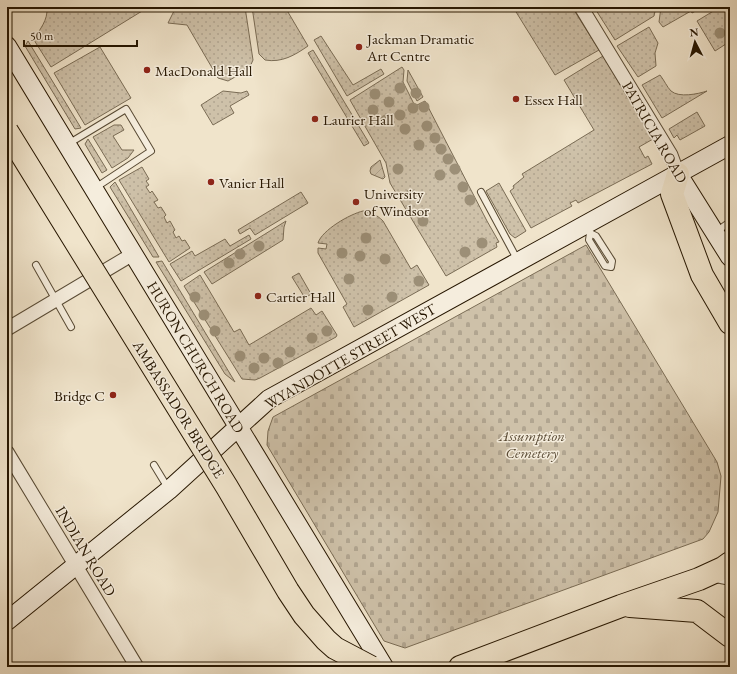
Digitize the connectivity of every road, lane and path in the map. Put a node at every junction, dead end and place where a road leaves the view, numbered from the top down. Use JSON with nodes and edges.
{"nodes":[{"id":1,"x":581,"y":7,"type":"edge"},
{"id":2,"x":7,"y":46,"type":"edge"},
{"id":3,"x":7,"y":131,"type":"edge"},
{"id":4,"x":67,"y":144,"type":"junction"},
{"id":5,"x":730,"y":145,"type":"edge"},
{"id":6,"x":678,"y":174,"type":"junction"},
{"id":7,"x":94,"y":189,"type":"junction"},
{"id":8,"x":481,"y":192,"type":"dead end"},
{"id":9,"x":730,"y":222,"type":"edge"},
{"id":10,"x":588,"y":229,"type":"junction"},
{"id":11,"x":715,"y":232,"type":"junction"},
{"id":12,"x":133,"y":254,"type":"junction"},
{"id":13,"x":730,"y":257,"type":"edge"},
{"id":14,"x":519,"y":261,"type":"junction"},
{"id":15,"x":36,"y":265,"type":"dead end"},
{"id":16,"x":56,"y":300,"type":"junction"},
{"id":17,"x":730,"y":323,"type":"edge"},
{"id":18,"x":71,"y":327,"type":"dead end"},
{"id":19,"x":7,"y":329,"type":"edge"},
{"id":20,"x":238,"y":427,"type":"junction"},
{"id":21,"x":7,"y":452,"type":"edge"},
{"id":22,"x":154,"y":465,"type":"dead end"},
{"id":23,"x":169,"y":490,"type":"junction"},
{"id":24,"x":76,"y":566,"type":"junction"},
{"id":25,"x":728,"y":569,"type":"edge"},
{"id":26,"x":621,"y":606,"type":"junction"},
{"id":27,"x":7,"y":621,"type":"edge"},
{"id":28,"x":730,"y":636,"type":"edge"},
{"id":29,"x":137,"y":667,"type":"edge"},
{"id":30,"x":371,"y":667,"type":"edge"},
{"id":31,"x":384,"y":667,"type":"edge"},
{"id":32,"x":460,"y":667,"type":"edge"}],
"edges":[{"from":1,"to":6,"type":"street","name":"PATRICIA ROAD"},
{"from":2,"to":4,"type":"main road","name":"HURON CHURCH ROAD"},
{"from":3,"to":30,"type":"highway","name":"AMBASSADOR BRIDGE","bridge":true},
{"from":4,"to":7,"type":"main road","name":"HURON CHURCH ROAD"},
{"from":4,"to":7,"type":"lane"},
{"from":5,"to":6,"type":"main road","name":"WYANDOTTE STREET WEST"},
{"from":6,"to":10,"type":"main road","name":"WYANDOTTE STREET WEST"},
{"from":6,"to":11,"type":"main road","name":"PATRICIA ROAD"},
{"from":6,"to":17,"type":"highway"},
{"from":7,"to":12,"type":"main road","name":"HURON CHURCH ROAD"},
{"from":8,"to":14,"type":"lane"},
{"from":9,"to":11,"type":"lane"},
{"from":10,"to":10,"type":"lane"},
{"from":10,"to":14,"type":"main road","name":"WYANDOTTE STREET WEST"},
{"from":11,"to":13,"type":"main road","name":"PATRICIA ROAD"},
{"from":12,"to":16,"type":"street"},
{"from":12,"to":20,"type":"main road","name":"HURON CHURCH ROAD"},
{"from":14,"to":20,"type":"main road","name":"WYANDOTTE STREET WEST"},
{"from":15,"to":16,"type":"lane"},
{"from":16,"to":18,"type":"lane"},
{"from":16,"to":19,"type":"street"},
{"from":20,"to":23,"type":"main road","name":"WYANDOTTE STREET WEST"},
{"from":20,"to":31,"type":"main road","name":"HURON CHURCH ROAD"},
{"from":21,"to":24,"type":"street","name":"INDIAN ROAD"},
{"from":22,"to":23,"type":"lane"},
{"from":23,"to":24,"type":"main road","name":"WYANDOTTE STREET WEST"},
{"from":24,"to":27,"type":"main road","name":"WYANDOTTE STREET WEST"},
{"from":24,"to":29,"type":"street","name":"INDIAN ROAD"},
{"from":25,"to":26,"type":"highway"},
{"from":26,"to":28,"type":"highway"},
{"from":26,"to":32,"type":"highway"}]}
